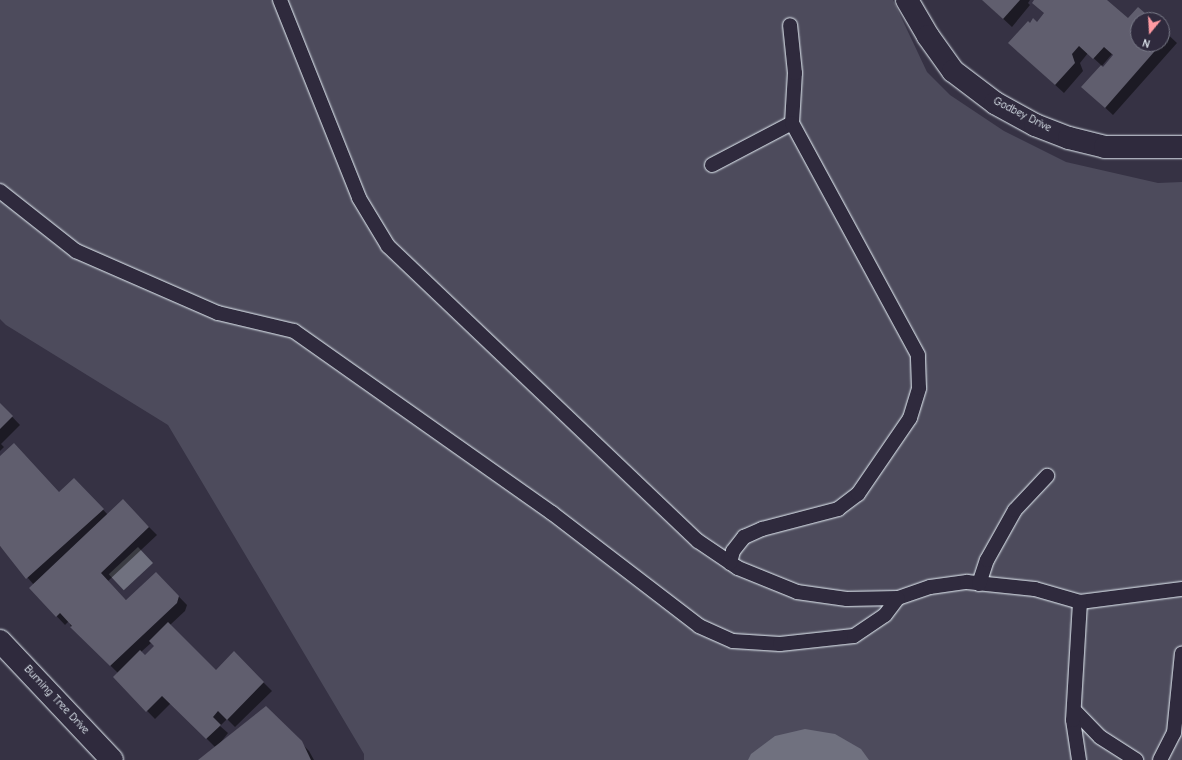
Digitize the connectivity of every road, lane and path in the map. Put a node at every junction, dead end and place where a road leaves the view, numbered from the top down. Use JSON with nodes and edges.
{"nodes":[{"id":1,"x":280,"y":0,"type":"edge"},
{"id":2,"x":907,"y":0,"type":"edge"},
{"id":3,"x":790,"y":26,"type":"dead end"},
{"id":4,"x":792,"y":123,"type":"junction"},
{"id":5,"x":1182,"y":147,"type":"edge"},
{"id":6,"x":712,"y":165,"type":"dead end"},
{"id":7,"x":0,"y":192,"type":"edge"},
{"id":8,"x":1047,"y":476,"type":"dead end"},
{"id":9,"x":730,"y":563,"type":"junction"},
{"id":10,"x":979,"y":584,"type":"junction"},
{"id":11,"x":1182,"y":589,"type":"edge"},
{"id":12,"x":898,"y":598,"type":"junction"},
{"id":13,"x":1080,"y":602,"type":"junction"},
{"id":14,"x":0,"y":641,"type":"edge"},
{"id":15,"x":1182,"y":653,"type":"edge"},
{"id":16,"x":1074,"y":710,"type":"junction"},
{"id":17,"x":112,"y":760,"type":"edge"},
{"id":18,"x":1079,"y":760,"type":"edge"},
{"id":19,"x":1136,"y":760,"type":"edge"},
{"id":20,"x":1160,"y":760,"type":"edge"}],
"edges":[{"from":1,"to":9,"type":"lane"},
{"from":2,"to":5,"type":"street","name":"Godbey Drive"},
{"from":3,"to":4,"type":"lane"},
{"from":4,"to":6,"type":"lane"},
{"from":4,"to":9,"type":"lane"},
{"from":7,"to":12,"type":"lane"},
{"from":8,"to":10,"type":"lane"},
{"from":9,"to":12,"type":"lane"},
{"from":10,"to":12,"type":"lane"},
{"from":10,"to":13,"type":"lane"},
{"from":11,"to":13,"type":"lane"},
{"from":13,"to":16,"type":"lane"},
{"from":14,"to":17,"type":"street","name":"Burning Tree Drive"},
{"from":15,"to":20,"type":"lane"},
{"from":16,"to":18,"type":"lane"},
{"from":16,"to":19,"type":"lane"}]}
